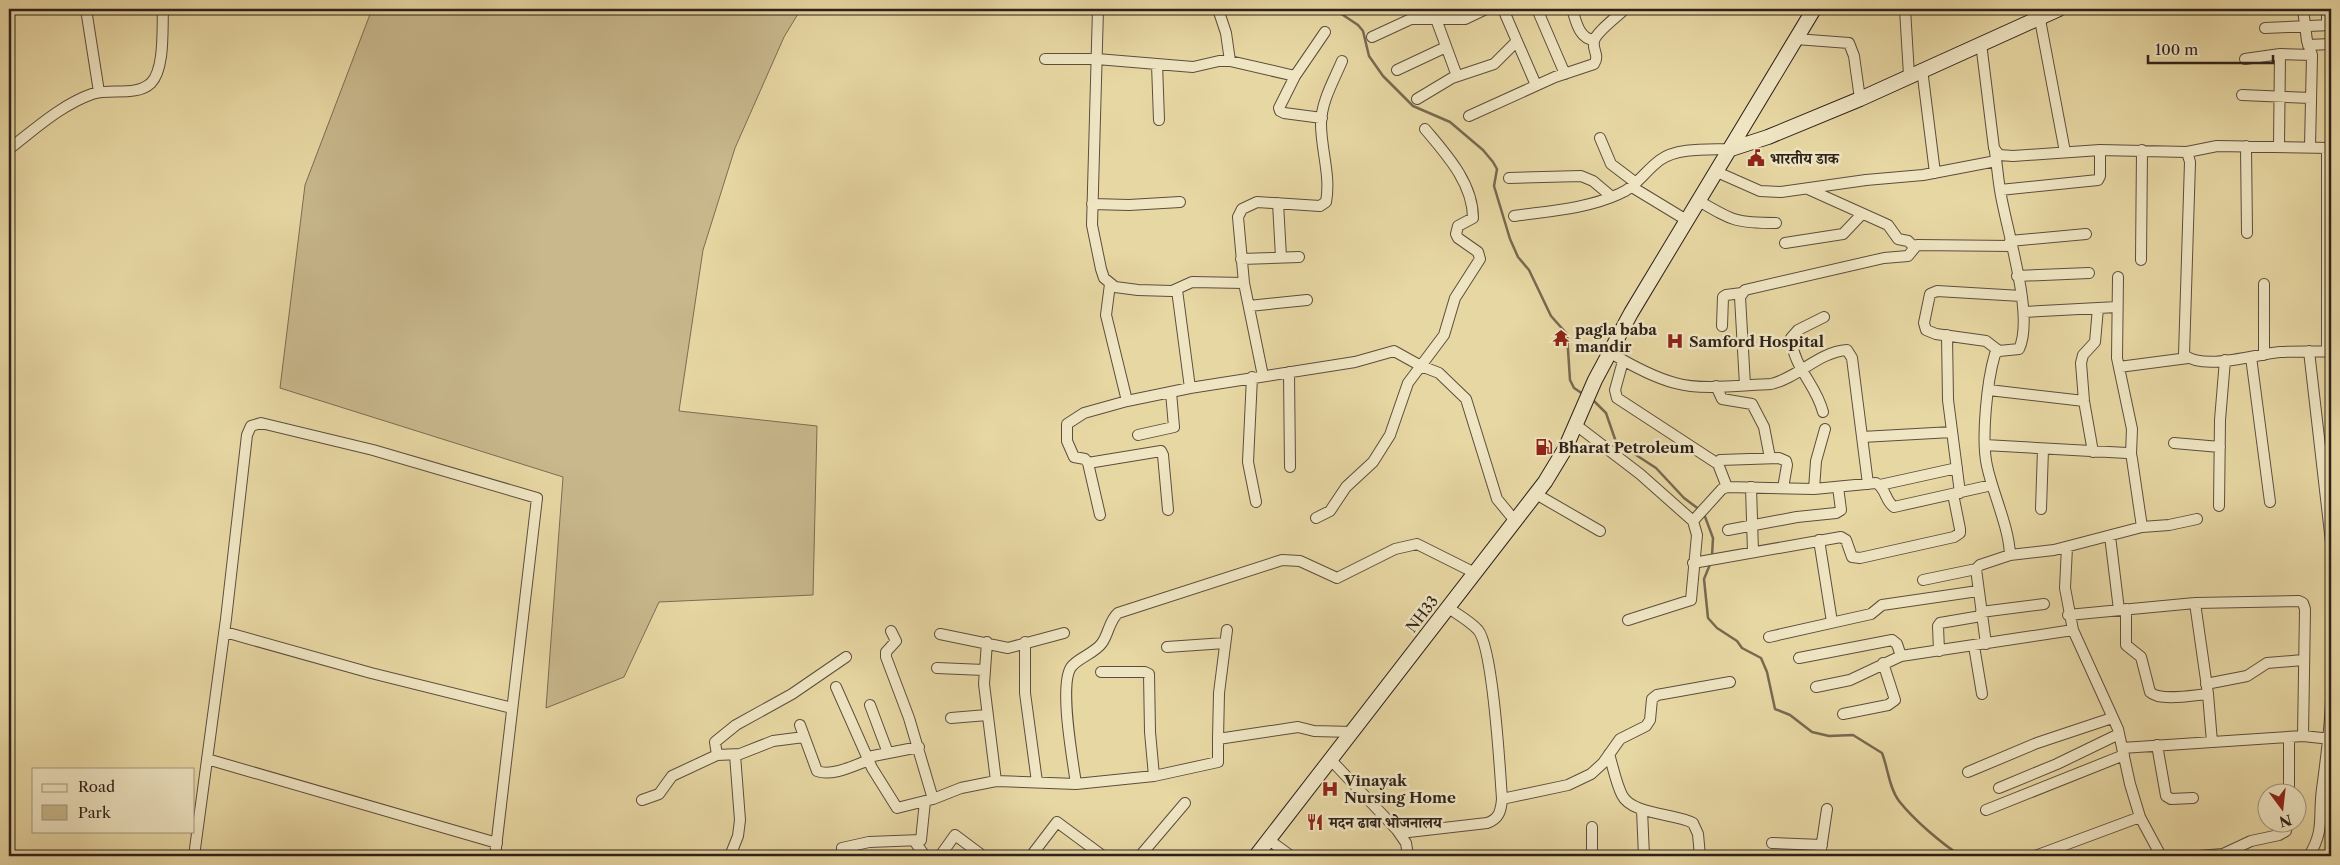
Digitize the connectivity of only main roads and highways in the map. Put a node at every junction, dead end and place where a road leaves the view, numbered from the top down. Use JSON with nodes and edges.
{"nodes":[{"id":1,"x":1814,"y":9,"type":"edge"},
{"id":2,"x":2059,"y":9,"type":"edge"},
{"id":3,"x":2038,"y":13,"type":"edge"},
{"id":4,"x":1731,"y":149,"type":"junction"},
{"id":5,"x":1256,"y":856,"type":"edge"}],
"edges":[{"from":1,"to":4,"type":"main road","name":"NH33"},
{"from":2,"to":3,"type":"main road"},
{"from":3,"to":4,"type":"main road"},
{"from":4,"to":5,"type":"main road","name":"NH33"}]}
